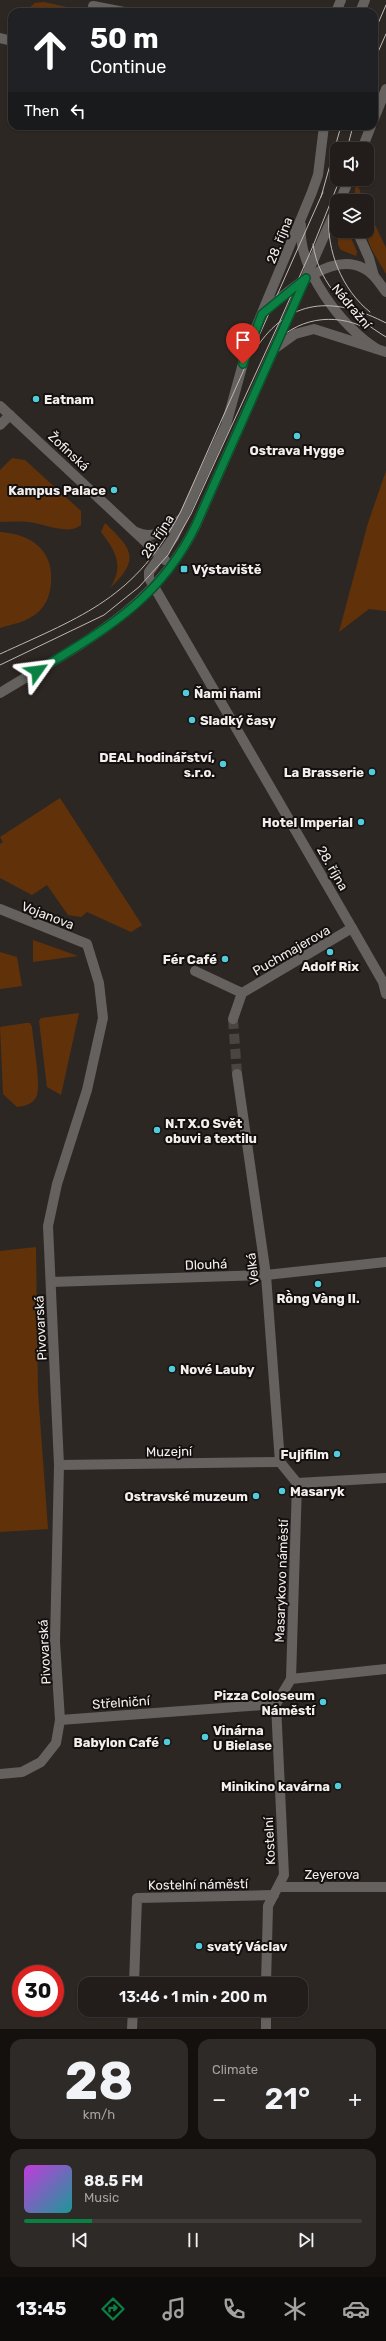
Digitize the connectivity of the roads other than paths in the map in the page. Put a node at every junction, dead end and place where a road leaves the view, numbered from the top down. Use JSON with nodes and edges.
{"nodes":[{"id":1,"x":93,"y":6,"type":"dead end"},
{"id":2,"x":103,"y":8,"type":"edge"},
{"id":3,"x":381,"y":96,"type":"edge"},
{"id":4,"x":378,"y":106,"type":"edge"},
{"id":5,"x":324,"y":130,"type":"edge"},
{"id":6,"x":369,"y":130,"type":"edge"},
{"id":7,"x":365,"y":142,"type":"edge"},
{"id":8,"x":303,"y":215,"type":"junction"},
{"id":9,"x":330,"y":224,"type":"edge"},
{"id":10,"x":360,"y":238,"type":"edge"},
{"id":11,"x":310,"y":273,"type":"junction"},
{"id":12,"x":374,"y":276,"type":"junction"},
{"id":13,"x":386,"y":292,"type":"edge"},
{"id":14,"x":262,"y":314,"type":"junction"},
{"id":15,"x":274,"y":350,"type":"junction"},
{"id":16,"x":381,"y":350,"type":"edge"},
{"id":17,"x":0,"y":406,"type":"edge"},
{"id":18,"x":10,"y":415,"type":"junction"},
{"id":19,"x":0,"y":425,"type":"edge"},
{"id":20,"x":184,"y":516,"type":"junction"},
{"id":21,"x":133,"y":530,"type":"junction"},
{"id":22,"x":161,"y":556,"type":"junction"},
{"id":23,"x":172,"y":566,"type":"junction"},
{"id":24,"x":153,"y":587,"type":"junction"},
{"id":25,"x":0,"y":693,"type":"edge"},
{"id":26,"x":0,"y":910,"type":"edge"},
{"id":27,"x":352,"y":928,"type":"junction"},
{"id":28,"x":87,"y":944,"type":"joint"},
{"id":29,"x":195,"y":971,"type":"dead end"},
{"id":30,"x":384,"y":982,"type":"edge"},
{"id":31,"x":242,"y":993,"type":"junction"},
{"id":32,"x":386,"y":994,"type":"edge"},
{"id":33,"x":233,"y":1019,"type":"tunnel mouth"},
{"id":34,"x":237,"y":1074,"type":"tunnel mouth"},
{"id":35,"x":386,"y":1262,"type":"edge"},
{"id":36,"x":266,"y":1275,"type":"junction"},
{"id":37,"x":51,"y":1282,"type":"junction"},
{"id":38,"x":280,"y":1462,"type":"junction"},
{"id":39,"x":59,"y":1465,"type":"junction"},
{"id":40,"x":386,"y":1478,"type":"edge"},
{"id":41,"x":298,"y":1483,"type":"junction"},
{"id":42,"x":386,"y":1669,"type":"edge"},
{"id":43,"x":291,"y":1679,"type":"junction"},
{"id":44,"x":276,"y":1704,"type":"junction"},
{"id":45,"x":60,"y":1720,"type":"junction"},
{"id":46,"x":0,"y":1774,"type":"edge"},
{"id":47,"x":386,"y":1887,"type":"edge"},
{"id":48,"x":276,"y":1891,"type":"junction"},
{"id":49,"x":134,"y":1977,"type":"edge"},
{"id":50,"x":266,"y":1977,"type":"edge"},
{"id":51,"x":133,"y":2017,"type":"edge"},
{"id":52,"x":266,"y":2017,"type":"edge"},
{"id":53,"x":132,"y":2029,"type":"edge"},
{"id":54,"x":266,"y":2029,"type":"edge"}],
"edges":[{"from":1,"to":2,"type":"street"},
{"from":3,"to":4,"type":"street"},
{"from":5,"to":8,"type":"street","name":"28. října"},
{"from":6,"to":7,"type":"street"},
{"from":8,"to":11,"type":"street","name":"Nádražní"},
{"from":8,"to":14,"type":"street","name":"28. října"},
{"from":9,"to":11,"type":"street"},
{"from":10,"to":12,"type":"street","name":"Nádražní"},
{"from":11,"to":12,"type":"street","name":"Nádražní"},
{"from":11,"to":14,"type":"street","name":"Nádražní"},
{"from":11,"to":15,"type":"street"},
{"from":11,"to":16,"type":"street","name":"Nádražní"},
{"from":12,"to":13,"type":"street","name":"Nádražní"},
{"from":14,"to":20,"type":"street","name":"28. října"},
{"from":15,"to":16,"type":"street","name":"Nádražní"},
{"from":15,"to":23,"type":"street"},
{"from":17,"to":18,"type":"street","name":"Žofinská"},
{"from":18,"to":19,"type":"street"},
{"from":18,"to":21,"type":"street","name":"Žofinská"},
{"from":20,"to":21,"type":"street"},
{"from":20,"to":22,"type":"street","name":"28. října"},
{"from":21,"to":22,"type":"street","name":"Žofinská"},
{"from":22,"to":23,"type":"street","name":"Žofinská"},
{"from":22,"to":24,"type":"street","name":"28. října"},
{"from":23,"to":24,"type":"street"},
{"from":24,"to":25,"type":"street"},
{"from":24,"to":27,"type":"street","name":"28. října"},
{"from":26,"to":28,"type":"street","name":"Vojanova"},
{"from":27,"to":30,"type":"street","name":"28. října"},
{"from":27,"to":31,"type":"street","name":"Puchmajerova"},
{"from":28,"to":37,"type":"street","name":"Pivovarská"},
{"from":29,"to":31,"type":"street"},
{"from":30,"to":32,"type":"street","name":"28. října"},
{"from":31,"to":33,"type":"street"},
{"from":34,"to":36,"type":"street","name":"Velká"},
{"from":35,"to":36,"type":"street","name":"Dlouhá"},
{"from":36,"to":37,"type":"street","name":"Dlouhá"},
{"from":36,"to":38,"type":"street","name":"Velká"},
{"from":37,"to":39,"type":"street","name":"Pivovarská"},
{"from":38,"to":39,"type":"street","name":"Muzejní"},
{"from":38,"to":41,"type":"street"},
{"from":39,"to":45,"type":"street","name":"Pivovarská"},
{"from":40,"to":41,"type":"street"},
{"from":41,"to":43,"type":"street","name":"Masarykovo náměstí"},
{"from":42,"to":43,"type":"street"},
{"from":43,"to":44,"type":"street","name":"Masarykovo náměstí"},
{"from":44,"to":45,"type":"street","name":"Střelniční"},
{"from":44,"to":48,"type":"street","name":"Kostelní"},
{"from":45,"to":46,"type":"street"},
{"from":47,"to":48,"type":"street","name":"Zeyerova"},
{"from":48,"to":49,"type":"street","name":"Kostelní náměstí"},
{"from":48,"to":50,"type":"street","name":"Kostelní"},
{"from":51,"to":53,"type":"street"},
{"from":52,"to":54,"type":"street"}]}
